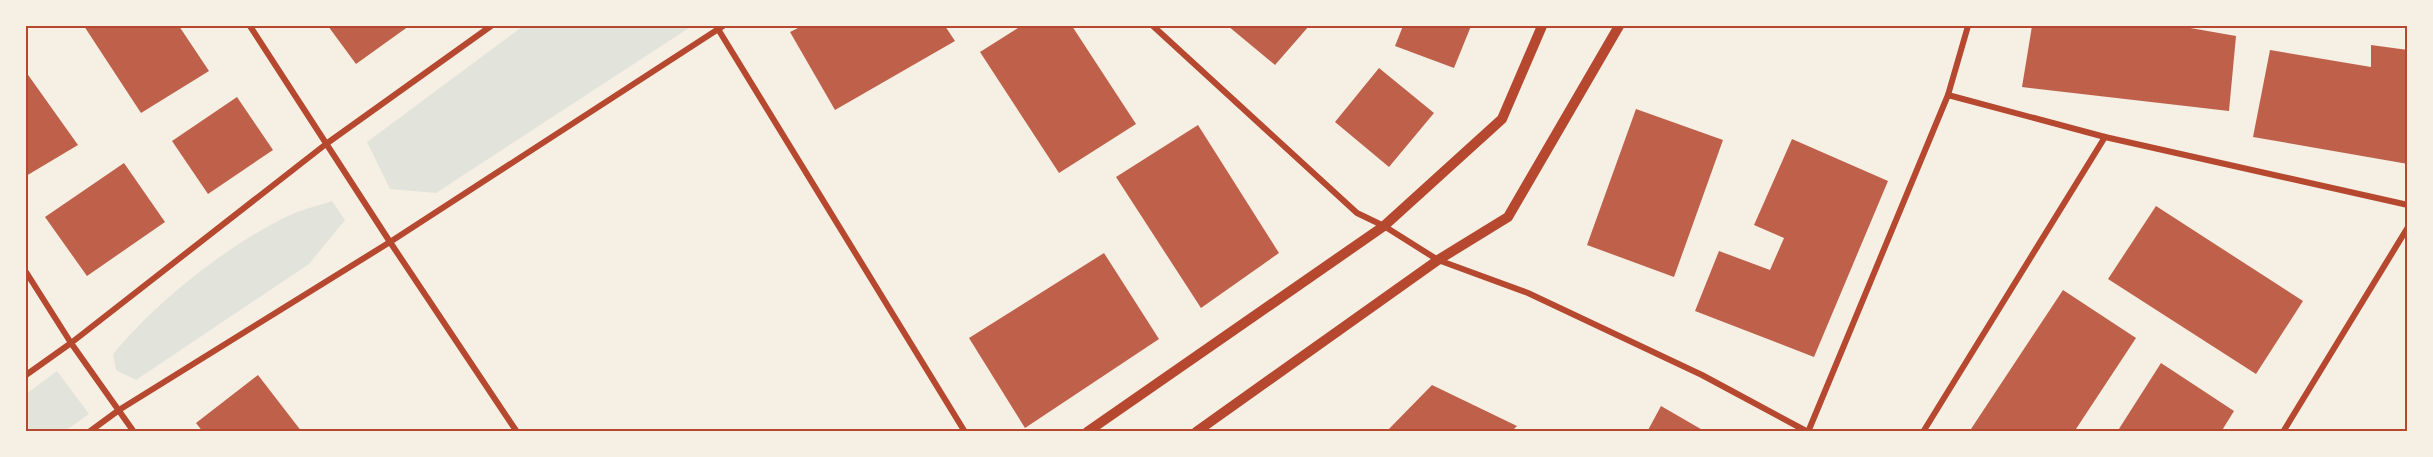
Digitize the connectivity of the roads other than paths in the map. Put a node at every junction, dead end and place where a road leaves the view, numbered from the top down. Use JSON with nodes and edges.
{"nodes":[{"id":1,"x":250,"y":26,"type":"edge"},
{"id":2,"x":491,"y":26,"type":"edge"},
{"id":3,"x":1153,"y":26,"type":"edge"},
{"id":4,"x":1542,"y":26,"type":"edge"},
{"id":5,"x":1619,"y":26,"type":"edge"},
{"id":6,"x":1968,"y":26,"type":"edge"},
{"id":7,"x":720,"y":27,"type":"edge"},
{"id":8,"x":1948,"y":95,"type":"junction"},
{"id":9,"x":2105,"y":137,"type":"junction"},
{"id":10,"x":326,"y":144,"type":"junction"},
{"id":11,"x":2408,"y":205,"type":"edge"},
{"id":12,"x":1384,"y":226,"type":"junction"},
{"id":13,"x":2408,"y":227,"type":"edge"},
{"id":14,"x":390,"y":242,"type":"junction"},
{"id":15,"x":1438,"y":260,"type":"junction"},
{"id":16,"x":26,"y":272,"type":"edge"},
{"id":17,"x":71,"y":343,"type":"junction"},
{"id":18,"x":26,"y":375,"type":"edge"},
{"id":19,"x":119,"y":410,"type":"junction"},
{"id":20,"x":89,"y":432,"type":"edge"},
{"id":21,"x":134,"y":432,"type":"edge"},
{"id":22,"x":517,"y":432,"type":"edge"},
{"id":23,"x":965,"y":432,"type":"edge"},
{"id":24,"x":1087,"y":432,"type":"edge"},
{"id":25,"x":1196,"y":432,"type":"edge"},
{"id":26,"x":1808,"y":432,"type":"edge"},
{"id":27,"x":1923,"y":432,"type":"edge"},
{"id":28,"x":2283,"y":432,"type":"edge"}],
"edges":[{"from":1,"to":10,"type":"street"},
{"from":2,"to":10,"type":"street"},
{"from":3,"to":12,"type":"street"},
{"from":4,"to":12,"type":"street"},
{"from":5,"to":15,"type":"street"},
{"from":6,"to":8,"type":"street"},
{"from":7,"to":14,"type":"street"},
{"from":7,"to":23,"type":"street"},
{"from":8,"to":9,"type":"street"},
{"from":8,"to":26,"type":"street"},
{"from":9,"to":11,"type":"street"},
{"from":9,"to":27,"type":"street"},
{"from":10,"to":14,"type":"street"},
{"from":10,"to":17,"type":"street"},
{"from":12,"to":15,"type":"street"},
{"from":12,"to":24,"type":"street"},
{"from":13,"to":28,"type":"street"},
{"from":14,"to":19,"type":"street"},
{"from":14,"to":22,"type":"street"},
{"from":15,"to":25,"type":"street"},
{"from":15,"to":26,"type":"street"},
{"from":16,"to":17,"type":"street"},
{"from":17,"to":18,"type":"street"},
{"from":17,"to":19,"type":"street"},
{"from":19,"to":20,"type":"street"},
{"from":19,"to":21,"type":"street"}]}
